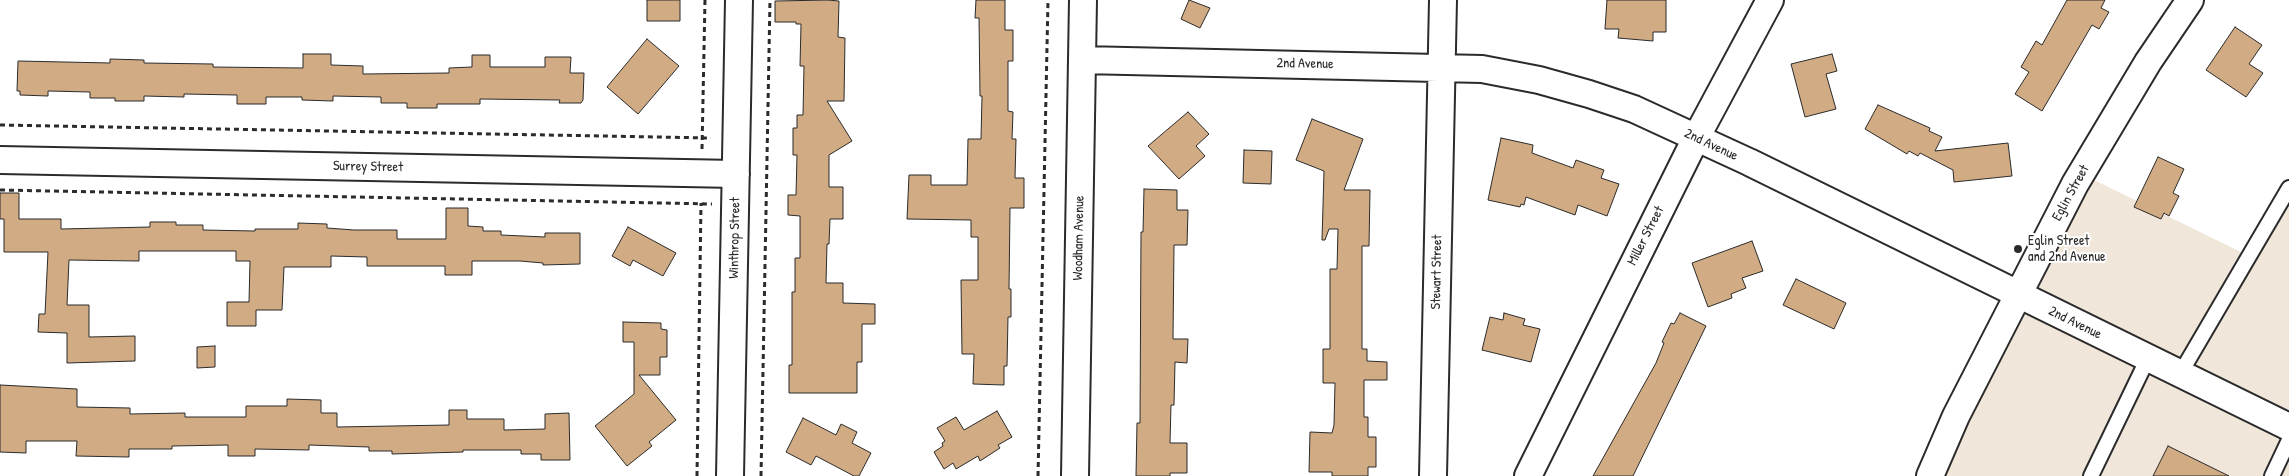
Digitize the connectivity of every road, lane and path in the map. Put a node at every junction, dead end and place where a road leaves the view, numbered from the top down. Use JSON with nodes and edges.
{"nodes":[{"id":1,"x":705,"y":0,"type":"edge"},
{"id":2,"x":739,"y":0,"type":"edge"},
{"id":3,"x":770,"y":0,"type":"edge"},
{"id":4,"x":1048,"y":0,"type":"edge"},
{"id":5,"x":1083,"y":0,"type":"edge"},
{"id":6,"x":1443,"y":0,"type":"edge"},
{"id":7,"x":1770,"y":0,"type":"edge"},
{"id":8,"x":2190,"y":0,"type":"edge"},
{"id":9,"x":1082,"y":60,"type":"junction"},
{"id":10,"x":1440,"y":67,"type":"junction"},
{"id":11,"x":0,"y":125,"type":"edge"},
{"id":12,"x":702,"y":138,"type":"junction"},
{"id":13,"x":1696,"y":138,"type":"junction"},
{"id":14,"x":737,"y":139,"type":"junction"},
{"id":15,"x":0,"y":160,"type":"edge"},
{"id":16,"x":702,"y":174,"type":"junction"},
{"id":17,"x":736,"y":174,"type":"junction"},
{"id":18,"x":2289,"y":188,"type":"edge"},
{"id":19,"x":0,"y":190,"type":"edge"},
{"id":20,"x":701,"y":203,"type":"junction"},
{"id":21,"x":736,"y":205,"type":"junction"},
{"id":22,"x":2018,"y":294,"type":"junction"},
{"id":23,"x":2148,"y":358,"type":"junction"},
{"id":24,"x":2180,"y":374,"type":"junction"},
{"id":25,"x":2289,"y":427,"type":"edge"},
{"id":26,"x":2289,"y":440,"type":"edge"},
{"id":27,"x":697,"y":476,"type":"edge"},
{"id":28,"x":730,"y":476,"type":"edge"},
{"id":29,"x":761,"y":476,"type":"edge"},
{"id":30,"x":1038,"y":476,"type":"edge"},
{"id":31,"x":1075,"y":476,"type":"edge"},
{"id":32,"x":1433,"y":476,"type":"edge"},
{"id":33,"x":1528,"y":476,"type":"edge"},
{"id":34,"x":1930,"y":476,"type":"edge"},
{"id":35,"x":2091,"y":476,"type":"edge"},
{"id":36,"x":2272,"y":476,"type":"edge"}],
"edges":[{"from":1,"to":12,"type":"path"},
{"from":2,"to":14,"type":"street","name":"Winthrop Street"},
{"from":3,"to":29,"type":"path"},
{"from":4,"to":30,"type":"path"},
{"from":5,"to":9,"type":"street","name":"Woodham Avenue"},
{"from":6,"to":10,"type":"street","name":"Stewart Street"},
{"from":7,"to":13,"type":"street","name":"Miller Street"},
{"from":8,"to":22,"type":"street","name":"Eglin Street"},
{"from":9,"to":10,"type":"street","name":"2nd Avenue"},
{"from":9,"to":31,"type":"street","name":"Woodham Avenue"},
{"from":10,"to":13,"type":"street","name":"2nd Avenue"},
{"from":10,"to":32,"type":"street","name":"Stewart Street"},
{"from":11,"to":12,"type":"path"},
{"from":12,"to":14,"type":"path"},
{"from":12,"to":16,"type":"path"},
{"from":13,"to":22,"type":"street","name":"2nd Avenue"},
{"from":13,"to":33,"type":"street","name":"Miller Street"},
{"from":14,"to":17,"type":"street","name":"Winthrop Street"},
{"from":15,"to":16,"type":"street","name":"Surrey Street"},
{"from":16,"to":17,"type":"street","name":"Surrey Street"},
{"from":16,"to":20,"type":"path"},
{"from":17,"to":21,"type":"street","name":"Winthrop Street"},
{"from":18,"to":24,"type":"lane"},
{"from":19,"to":20,"type":"path"},
{"from":20,"to":21,"type":"path"},
{"from":20,"to":27,"type":"path"},
{"from":21,"to":28,"type":"street","name":"Winthrop Street"},
{"from":22,"to":23,"type":"street","name":"2nd Avenue"},
{"from":22,"to":34,"type":"street","name":"Eglin Street"},
{"from":23,"to":24,"type":"street","name":"2nd Avenue"},
{"from":23,"to":35,"type":"lane"},
{"from":24,"to":25,"type":"street","name":"2nd Avenue"},
{"from":26,"to":36,"type":"lane"}]}
